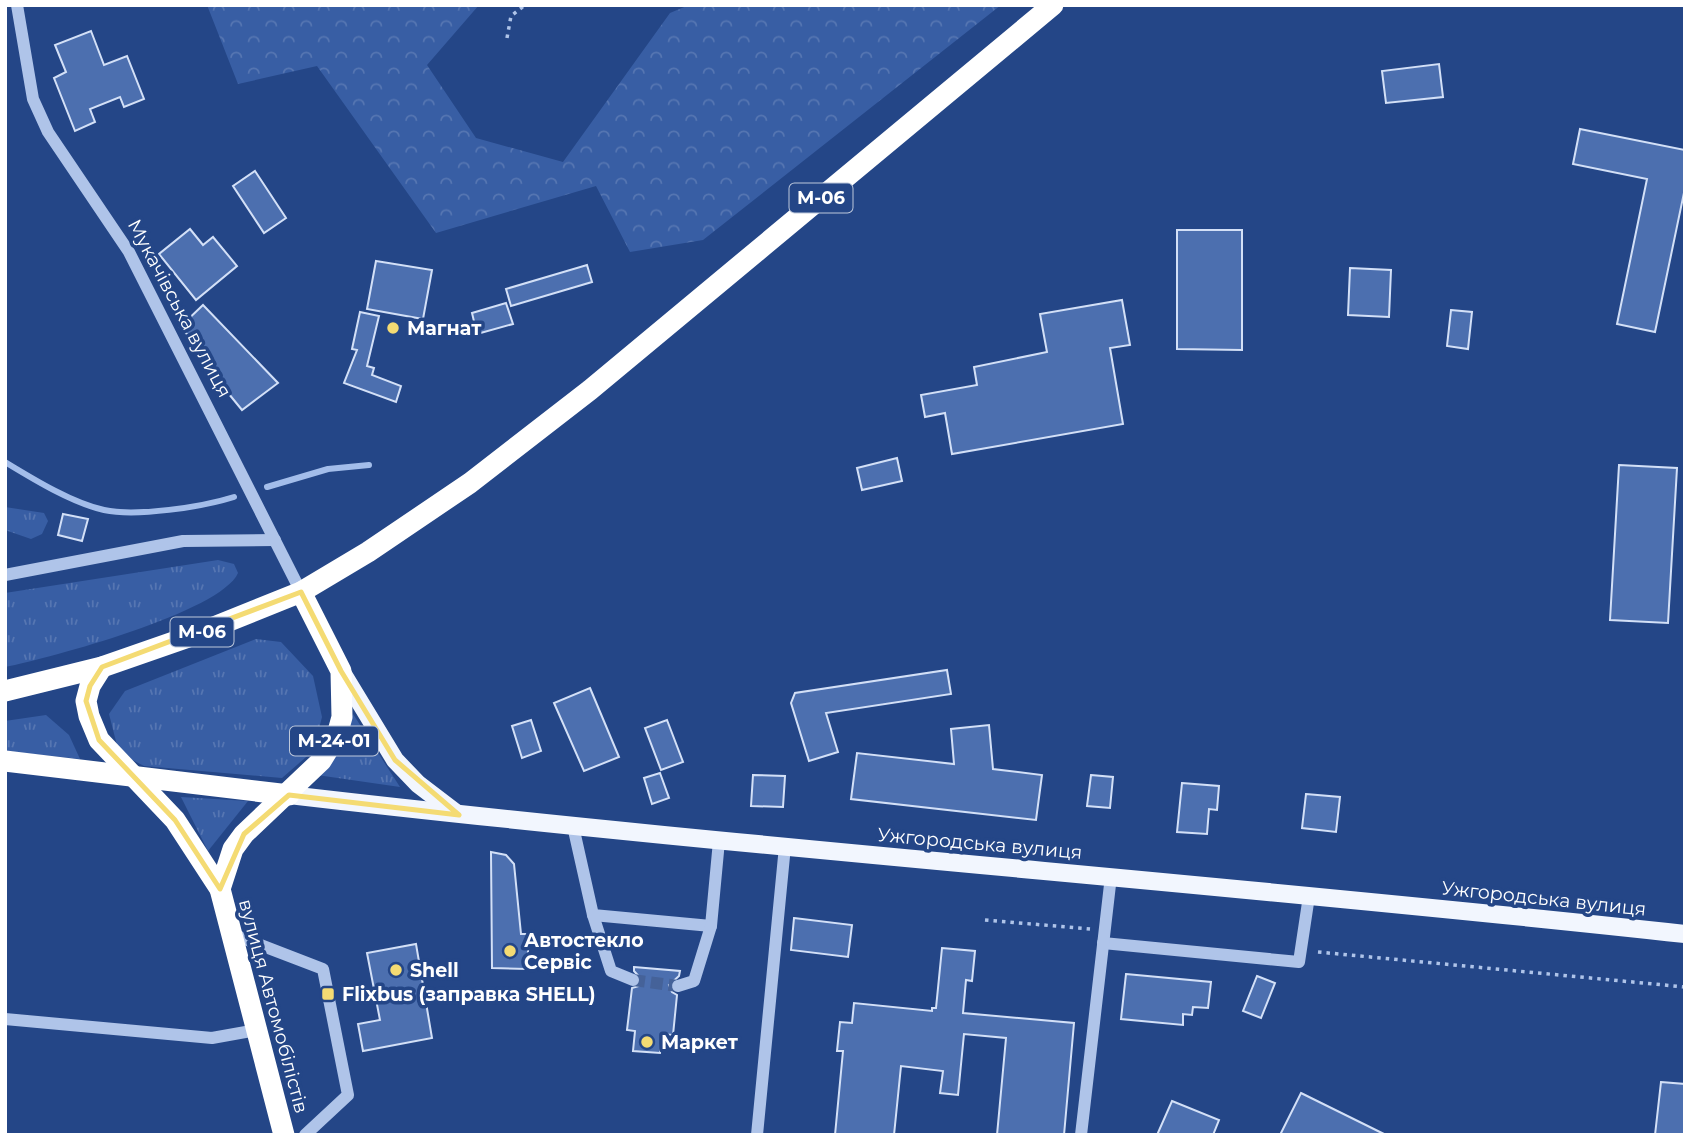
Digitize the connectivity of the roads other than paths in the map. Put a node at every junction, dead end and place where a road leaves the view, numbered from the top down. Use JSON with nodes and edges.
{"nodes":[{"id":1,"x":18,"y":5,"type":"edge"},
{"id":2,"x":1053,"y":5,"type":"edge"},
{"id":3,"x":275,"y":540,"type":"junction"},
{"id":4,"x":5,"y":575,"type":"edge"},
{"id":5,"x":301,"y":592,"type":"junction"},
{"id":6,"x":102,"y":667,"type":"junction"},
{"id":7,"x":341,"y":671,"type":"junction"},
{"id":8,"x":5,"y":691,"type":"edge"},
{"id":9,"x":5,"y":761,"type":"edge"},
{"id":10,"x":136,"y":778,"type":"junction"},
{"id":11,"x":289,"y":795,"type":"junction"},
{"id":12,"x":459,"y":815,"type":"junction"},
{"id":13,"x":573,"y":826,"type":"junction"},
{"id":14,"x":719,"y":841,"type":"junction"},
{"id":15,"x":785,"y":846,"type":"junction"},
{"id":16,"x":1111,"y":876,"type":"junction"},
{"id":17,"x":220,"y":889,"type":"junction"},
{"id":18,"x":1309,"y":896,"type":"junction"},
{"id":19,"x":593,"y":915,"type":"junction"},
{"id":20,"x":711,"y":926,"type":"junction"},
{"id":21,"x":232,"y":934,"type":"junction"},
{"id":22,"x":1685,"y":934,"type":"edge"},
{"id":23,"x":1103,"y":937,"type":"junction"},
{"id":24,"x":633,"y":980,"type":"tunnel mouth"},
{"id":25,"x":678,"y":986,"type":"dead end"},
{"id":26,"x":5,"y":1019,"type":"edge"},
{"id":27,"x":257,"y":1030,"type":"junction"},
{"id":28,"x":284,"y":1135,"type":"edge"},
{"id":29,"x":305,"y":1135,"type":"edge"},
{"id":30,"x":757,"y":1135,"type":"edge"},
{"id":31,"x":1081,"y":1135,"type":"edge"}],
"edges":[{"from":1,"to":3,"type":"street","name":"Мукачівська вулиця"},
{"from":2,"to":5,"type":"highway","number":"М-06"},
{"from":3,"to":4,"type":"street"},
{"from":3,"to":5,"type":"street","name":"Мукачівська вулиця"},
{"from":5,"to":6,"type":"highway","number":"М-06"},
{"from":5,"to":7,"type":"highway","number":"М-24-01"},
{"from":6,"to":8,"type":"highway","number":"М-06"},
{"from":6,"to":10,"type":"highway","name":"вулиця Автомобілістів"},
{"from":7,"to":11,"type":"highway","number":"М-24-01"},
{"from":7,"to":12,"type":"main road"},
{"from":9,"to":10,"type":"highway"},
{"from":10,"to":11,"type":"highway"},
{"from":10,"to":17,"type":"highway","name":"вулиця Автомобілістів"},
{"from":11,"to":12,"type":"main road"},
{"from":11,"to":17,"type":"highway","name":"вулиця Автомобілістів","number":"М-24-01"},
{"from":12,"to":13,"type":"main road","name":"Ужгородська вулиця"},
{"from":13,"to":14,"type":"main road","name":"Ужгородська вулиця"},
{"from":13,"to":19,"type":"street"},
{"from":14,"to":15,"type":"main road","name":"Ужгородська вулиця"},
{"from":14,"to":20,"type":"street"},
{"from":15,"to":16,"type":"main road","name":"Ужгородська вулиця"},
{"from":15,"to":30,"type":"street"},
{"from":16,"to":18,"type":"main road","name":"Ужгородська вулиця"},
{"from":16,"to":23,"type":"street"},
{"from":17,"to":21,"type":"highway","name":"вулиця Автомобілістів"},
{"from":18,"to":22,"type":"main road","name":"Ужгородська вулиця"},
{"from":18,"to":23,"type":"street"},
{"from":19,"to":20,"type":"street"},
{"from":19,"to":24,"type":"street"},
{"from":20,"to":25,"type":"street"},
{"from":21,"to":27,"type":"highway","name":"вулиця Автомобілістів"},
{"from":21,"to":29,"type":"street"},
{"from":23,"to":31,"type":"street"},
{"from":26,"to":27,"type":"street"},
{"from":27,"to":28,"type":"highway","name":"вулиця Автомобілістів"}]}
